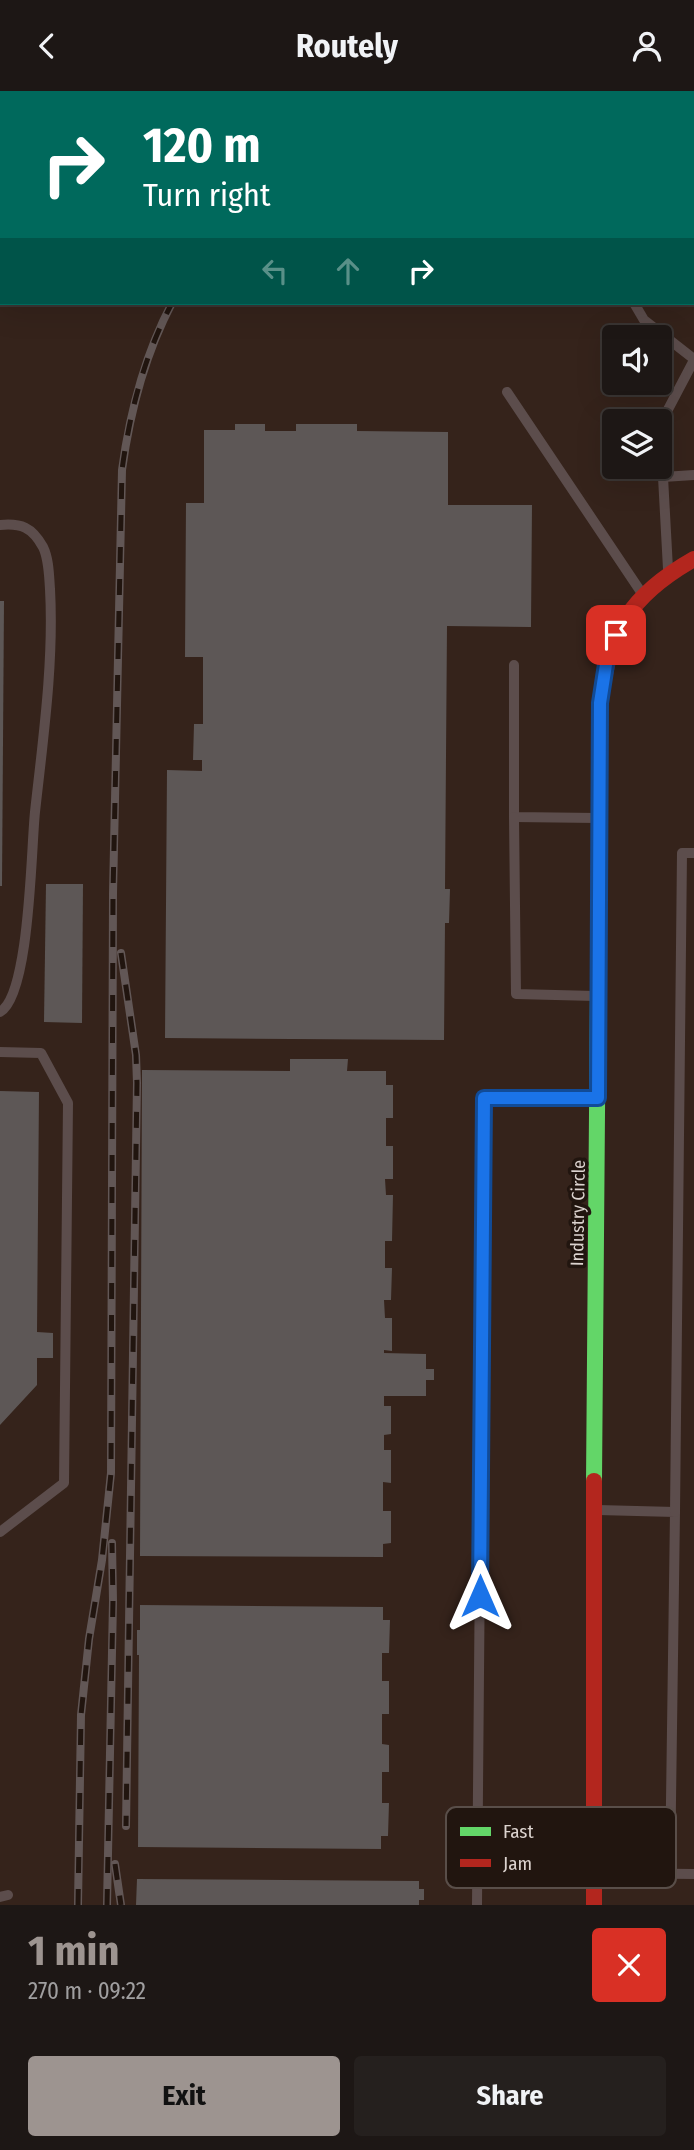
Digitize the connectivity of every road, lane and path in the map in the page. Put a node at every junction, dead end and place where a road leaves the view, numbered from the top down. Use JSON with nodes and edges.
{"nodes":[{"id":1,"x":635,"y":305,"type":"edge"},
{"id":2,"x":694,"y":359,"type":"edge"},
{"id":3,"x":507,"y":393,"type":"dead end"},
{"id":4,"x":668,"y":409,"type":"edge"},
{"id":5,"x":694,"y":475,"type":"edge"},
{"id":6,"x":672,"y":476,"type":"edge"},
{"id":7,"x":663,"y":479,"type":"edge"},
{"id":8,"x":0,"y":525,"type":"edge"},
{"id":9,"x":694,"y":559,"type":"edge"},
{"id":10,"x":668,"y":572,"type":"junction"},
{"id":11,"x":643,"y":594,"type":"junction"},
{"id":12,"x":514,"y":665,"type":"dead end"},
{"id":13,"x":514,"y":817,"type":"junction"},
{"id":14,"x":600,"y":818,"type":"junction"},
{"id":15,"x":694,"y":853,"type":"edge"},
{"id":16,"x":598,"y":996,"type":"junction"},
{"id":17,"x":0,"y":1012,"type":"edge"},
{"id":18,"x":0,"y":1052,"type":"edge"},
{"id":19,"x":598,"y":1098,"type":"junction"},
{"id":20,"x":594,"y":1510,"type":"junction"},
{"id":21,"x":676,"y":1512,"type":"junction"},
{"id":22,"x":0,"y":1532,"type":"edge"},
{"id":23,"x":478,"y":1807,"type":"edge"},
{"id":24,"x":594,"y":1807,"type":"edge"},
{"id":25,"x":671,"y":1807,"type":"edge"},
{"id":26,"x":676,"y":1873,"type":"edge"},
{"id":27,"x":694,"y":1874,"type":"edge"}],
"edges":[{"from":1,"to":2,"type":"lane"},
{"from":2,"to":4,"type":"lane"},
{"from":3,"to":11,"type":"lane"},
{"from":5,"to":6,"type":"lane"},
{"from":7,"to":10,"type":"lane"},
{"from":8,"to":17,"type":"lane"},
{"from":9,"to":10,"type":"street","name":"Industry Circle"},
{"from":10,"to":11,"type":"street","name":"Industry Circle"},
{"from":11,"to":14,"type":"street","name":"Industry Circle"},
{"from":12,"to":13,"type":"lane"},
{"from":13,"to":14,"type":"lane"},
{"from":13,"to":16,"type":"lane"},
{"from":14,"to":16,"type":"street","name":"Industry Circle"},
{"from":15,"to":21,"type":"lane"},
{"from":16,"to":19,"type":"street","name":"Industry Circle"},
{"from":18,"to":22,"type":"lane"},
{"from":19,"to":20,"type":"street","name":"Industry Circle"},
{"from":19,"to":23,"type":"lane"},
{"from":20,"to":21,"type":"lane"},
{"from":20,"to":24,"type":"street","name":"Industry Circle"},
{"from":21,"to":25,"type":"lane"},
{"from":26,"to":27,"type":"lane"}]}
